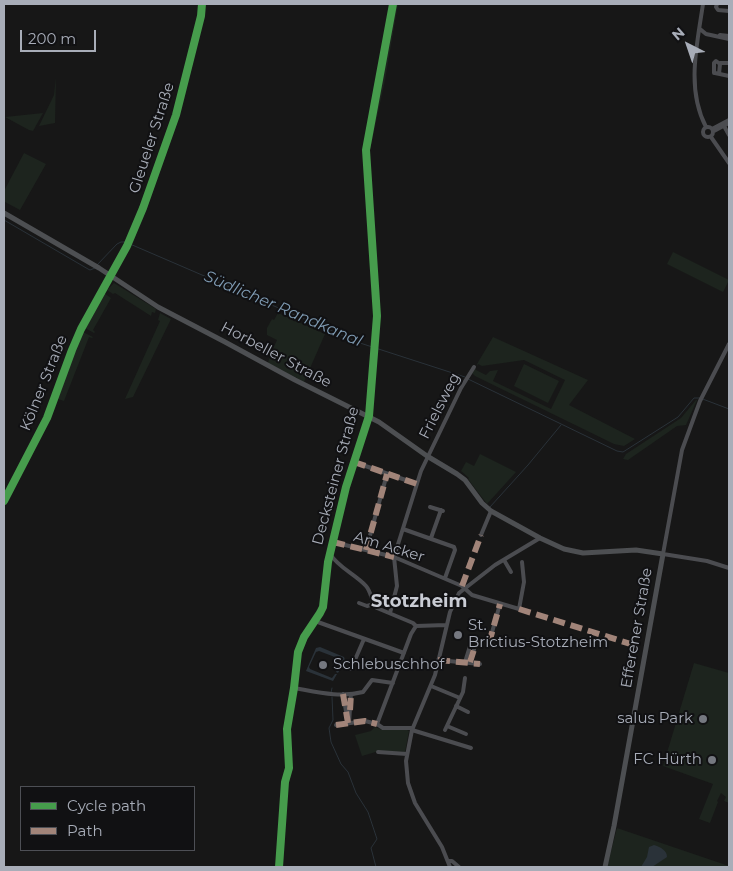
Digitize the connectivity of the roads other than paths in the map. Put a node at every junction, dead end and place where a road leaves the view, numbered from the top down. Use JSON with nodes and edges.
{"nodes":[{"id":1,"x":202,"y":4,"type":"edge"},
{"id":2,"x":703,"y":4,"type":"edge"},
{"id":3,"x":717,"y":4,"type":"edge"},
{"id":4,"x":729,"y":11,"type":"edge"},
{"id":5,"x":700,"y":28,"type":"junction"},
{"id":6,"x":706,"y":34,"type":"junction"},
{"id":7,"x":729,"y":38,"type":"edge"},
{"id":8,"x":698,"y":39,"type":"junction"},
{"id":9,"x":729,"y":63,"type":"edge"},
{"id":10,"x":729,"y":76,"type":"edge"},
{"id":11,"x":729,"y":121,"type":"edge"},
{"id":12,"x":724,"y":126,"type":"junction"},
{"id":13,"x":706,"y":127,"type":"junction"},
{"id":14,"x":713,"y":130,"type":"junction"},
{"id":15,"x":729,"y":135,"type":"edge"},
{"id":16,"x":711,"y":137,"type":"junction"},
{"id":17,"x":729,"y":163,"type":"edge"},
{"id":18,"x":4,"y":213,"type":"edge"},
{"id":19,"x":111,"y":276,"type":"junction"},
{"id":20,"x":729,"y":344,"type":"edge"},
{"id":21,"x":374,"y":353,"type":"dead end"},
{"id":22,"x":474,"y":367,"type":"dead end"},
{"id":23,"x":369,"y":416,"type":"junction"},
{"id":24,"x":427,"y":456,"type":"junction"},
{"id":25,"x":354,"y":462,"type":"junction"},
{"id":26,"x":387,"y":474,"type":"junction"},
{"id":27,"x":417,"y":484,"type":"junction"},
{"id":28,"x":4,"y":501,"type":"edge"},
{"id":29,"x":430,"y":506,"type":"dead end"},
{"id":30,"x":491,"y":511,"type":"junction"},
{"id":31,"x":403,"y":529,"type":"junction"},
{"id":32,"x":481,"y":535,"type":"dead end"},
{"id":33,"x":431,"y":538,"type":"junction"},
{"id":34,"x":540,"y":538,"type":"junction"},
{"id":35,"x":333,"y":542,"type":"junction"},
{"id":36,"x":366,"y":550,"type":"junction"},
{"id":37,"x":330,"y":554,"type":"junction"},
{"id":38,"x":663,"y":554,"type":"junction"},
{"id":39,"x":394,"y":557,"type":"junction"},
{"id":40,"x":504,"y":560,"type":"junction"},
{"id":41,"x":336,"y":561,"type":"junction"},
{"id":42,"x":328,"y":562,"type":"junction"},
{"id":43,"x":522,"y":562,"type":"dead end"},
{"id":44,"x":729,"y":568,"type":"edge"},
{"id":45,"x":512,"y":572,"type":"dead end"},
{"id":46,"x":445,"y":578,"type":"junction"},
{"id":47,"x":464,"y":588,"type":"junction"},
{"id":48,"x":359,"y":603,"type":"dead end"},
{"id":49,"x":374,"y":604,"type":"junction"},
{"id":50,"x":500,"y":604,"type":"junction"},
{"id":51,"x":390,"y":613,"type":"junction"},
{"id":52,"x":315,"y":621,"type":"junction"},
{"id":53,"x":446,"y":625,"type":"junction"},
{"id":54,"x":416,"y":626,"type":"junction"},
{"id":55,"x":364,"y":639,"type":"junction"},
{"id":56,"x":476,"y":640,"type":"dead end"},
{"id":57,"x":489,"y":643,"type":"dead end"},
{"id":58,"x":475,"y":646,"type":"junction"},
{"id":59,"x":404,"y":653,"type":"junction"},
{"id":60,"x":438,"y":660,"type":"junction"},
{"id":61,"x":465,"y":662,"type":"junction"},
{"id":62,"x":470,"y":662,"type":"junction"},
{"id":63,"x":480,"y":664,"type":"dead end"},
{"id":64,"x":351,"y":669,"type":"dead end"},
{"id":65,"x":465,"y":678,"type":"dead end"},
{"id":66,"x":393,"y":683,"type":"junction"},
{"id":67,"x":431,"y":686,"type":"junction"},
{"id":68,"x":294,"y":688,"type":"junction"},
{"id":69,"x":343,"y":694,"type":"junction"},
{"id":70,"x":350,"y":694,"type":"junction"},
{"id":71,"x":460,"y":698,"type":"junction"},
{"id":72,"x":456,"y":706,"type":"junction"},
{"id":73,"x":468,"y":712,"type":"dead end"},
{"id":74,"x":288,"y":719,"type":"dead end"},
{"id":75,"x":348,"y":723,"type":"junction"},
{"id":76,"x":377,"y":724,"type":"junction"},
{"id":77,"x":336,"y":725,"type":"dead end"},
{"id":78,"x":412,"y":729,"type":"junction"},
{"id":79,"x":466,"y":734,"type":"dead end"},
{"id":80,"x":471,"y":748,"type":"dead end"},
{"id":81,"x":378,"y":752,"type":"dead end"},
{"id":82,"x":407,"y":754,"type":"junction"},
{"id":83,"x":448,"y":861,"type":"junction"},
{"id":84,"x":450,"y":867,"type":"edge"},
{"id":85,"x":459,"y":867,"type":"edge"},
{"id":86,"x":604,"y":867,"type":"edge"}],
"edges":[{"from":1,"to":19,"type":"street","name":"Gleueler Straße"},
{"from":2,"to":5,"type":"street"},
{"from":3,"to":4,"type":"street"},
{"from":5,"to":6,"type":"street"},
{"from":5,"to":8,"type":"street"},
{"from":6,"to":7,"type":"street"},
{"from":6,"to":8,"type":"street"},
{"from":8,"to":13,"type":"street"},
{"from":9,"to":10,"type":"street"},
{"from":11,"to":12,"type":"street"},
{"from":11,"to":14,"type":"street"},
{"from":12,"to":14,"type":"street"},
{"from":12,"to":15,"type":"street"},
{"from":13,"to":14,"type":"street"},
{"from":13,"to":16,"type":"street"},
{"from":14,"to":16,"type":"street"},
{"from":16,"to":17,"type":"street"},
{"from":18,"to":19,"type":"main road","name":"Horbeller Straße"},
{"from":19,"to":23,"type":"main road","name":"Horbeller Straße"},
{"from":19,"to":28,"type":"street","name":"Kölner Straße"},
{"from":20,"to":38,"type":"street","name":"Efferener Straße"},
{"from":21,"to":23,"type":"street","name":"Decksteiner Straße"},
{"from":22,"to":24,"type":"street","name":"Frielsweg"},
{"from":23,"to":24,"type":"main road","name":"Horbeller Straße"},
{"from":23,"to":25,"type":"street","name":"Decksteiner Straße"},
{"from":24,"to":27,"type":"street","name":"Frielsweg"},
{"from":24,"to":30,"type":"main road","name":"Horbeller Straße"},
{"from":25,"to":26,"type":"street"},
{"from":25,"to":35,"type":"street","name":"Decksteiner Straße"},
{"from":26,"to":27,"type":"street"},
{"from":26,"to":36,"type":"street"},
{"from":27,"to":31,"type":"street","name":"Frielsweg"},
{"from":29,"to":33,"type":"street"},
{"from":30,"to":32,"type":"street"},
{"from":30,"to":34,"type":"main road","name":"Horbeller Straße"},
{"from":31,"to":33,"type":"street"},
{"from":31,"to":39,"type":"street","name":"Frielsweg"},
{"from":33,"to":46,"type":"street"},
{"from":34,"to":38,"type":"main road","name":"Horbeller Straße"},
{"from":34,"to":40,"type":"street"},
{"from":35,"to":36,"type":"street","name":"Am Acker"},
{"from":35,"to":37,"type":"street","name":"Decksteiner Straße"},
{"from":36,"to":39,"type":"street","name":"Am Acker"},
{"from":37,"to":41,"type":"street"},
{"from":37,"to":42,"type":"street","name":"Decksteiner Straße"},
{"from":38,"to":44,"type":"street","name":"Horbeller Straße"},
{"from":38,"to":86,"type":"main road","name":"Efferener Straße"},
{"from":39,"to":46,"type":"street","name":"Am Acker"},
{"from":39,"to":51,"type":"street"},
{"from":40,"to":45,"type":"street"},
{"from":40,"to":47,"type":"street"},
{"from":41,"to":42,"type":"street"},
{"from":41,"to":49,"type":"street"},
{"from":42,"to":52,"type":"street","name":"Decksteiner Straße"},
{"from":43,"to":50,"type":"street","name":"Am Acker"},
{"from":46,"to":47,"type":"street","name":"Am Acker"},
{"from":47,"to":50,"type":"street","name":"Am Acker"},
{"from":47,"to":53,"type":"street"},
{"from":48,"to":49,"type":"street"},
{"from":49,"to":51,"type":"street"},
{"from":50,"to":57,"type":"street"},
{"from":51,"to":54,"type":"street"},
{"from":52,"to":55,"type":"street"},
{"from":52,"to":68,"type":"street","name":"Decksteiner Straße"},
{"from":53,"to":54,"type":"street"},
{"from":53,"to":60,"type":"street"},
{"from":54,"to":59,"type":"street"},
{"from":55,"to":59,"type":"street"},
{"from":55,"to":64,"type":"street"},
{"from":56,"to":58,"type":"street"},
{"from":58,"to":61,"type":"street"},
{"from":58,"to":62,"type":"street"},
{"from":59,"to":66,"type":"street"},
{"from":60,"to":61,"type":"street"},
{"from":60,"to":67,"type":"street"},
{"from":61,"to":62,"type":"street"},
{"from":62,"to":63,"type":"street"},
{"from":65,"to":71,"type":"street"},
{"from":66,"to":70,"type":"street"},
{"from":66,"to":76,"type":"street"},
{"from":67,"to":71,"type":"street"},
{"from":67,"to":78,"type":"street"},
{"from":68,"to":69,"type":"street"},
{"from":68,"to":74,"type":"street","name":"Decksteiner Straße"},
{"from":69,"to":70,"type":"street"},
{"from":69,"to":75,"type":"street"},
{"from":70,"to":75,"type":"street"},
{"from":71,"to":72,"type":"street"},
{"from":72,"to":73,"type":"street"},
{"from":72,"to":79,"type":"street"},
{"from":75,"to":76,"type":"street"},
{"from":75,"to":77,"type":"street"},
{"from":76,"to":78,"type":"street"},
{"from":78,"to":80,"type":"street"},
{"from":78,"to":82,"type":"street"},
{"from":81,"to":82,"type":"street"},
{"from":82,"to":83,"type":"street"},
{"from":83,"to":84,"type":"street"},
{"from":83,"to":85,"type":"street"}]}
